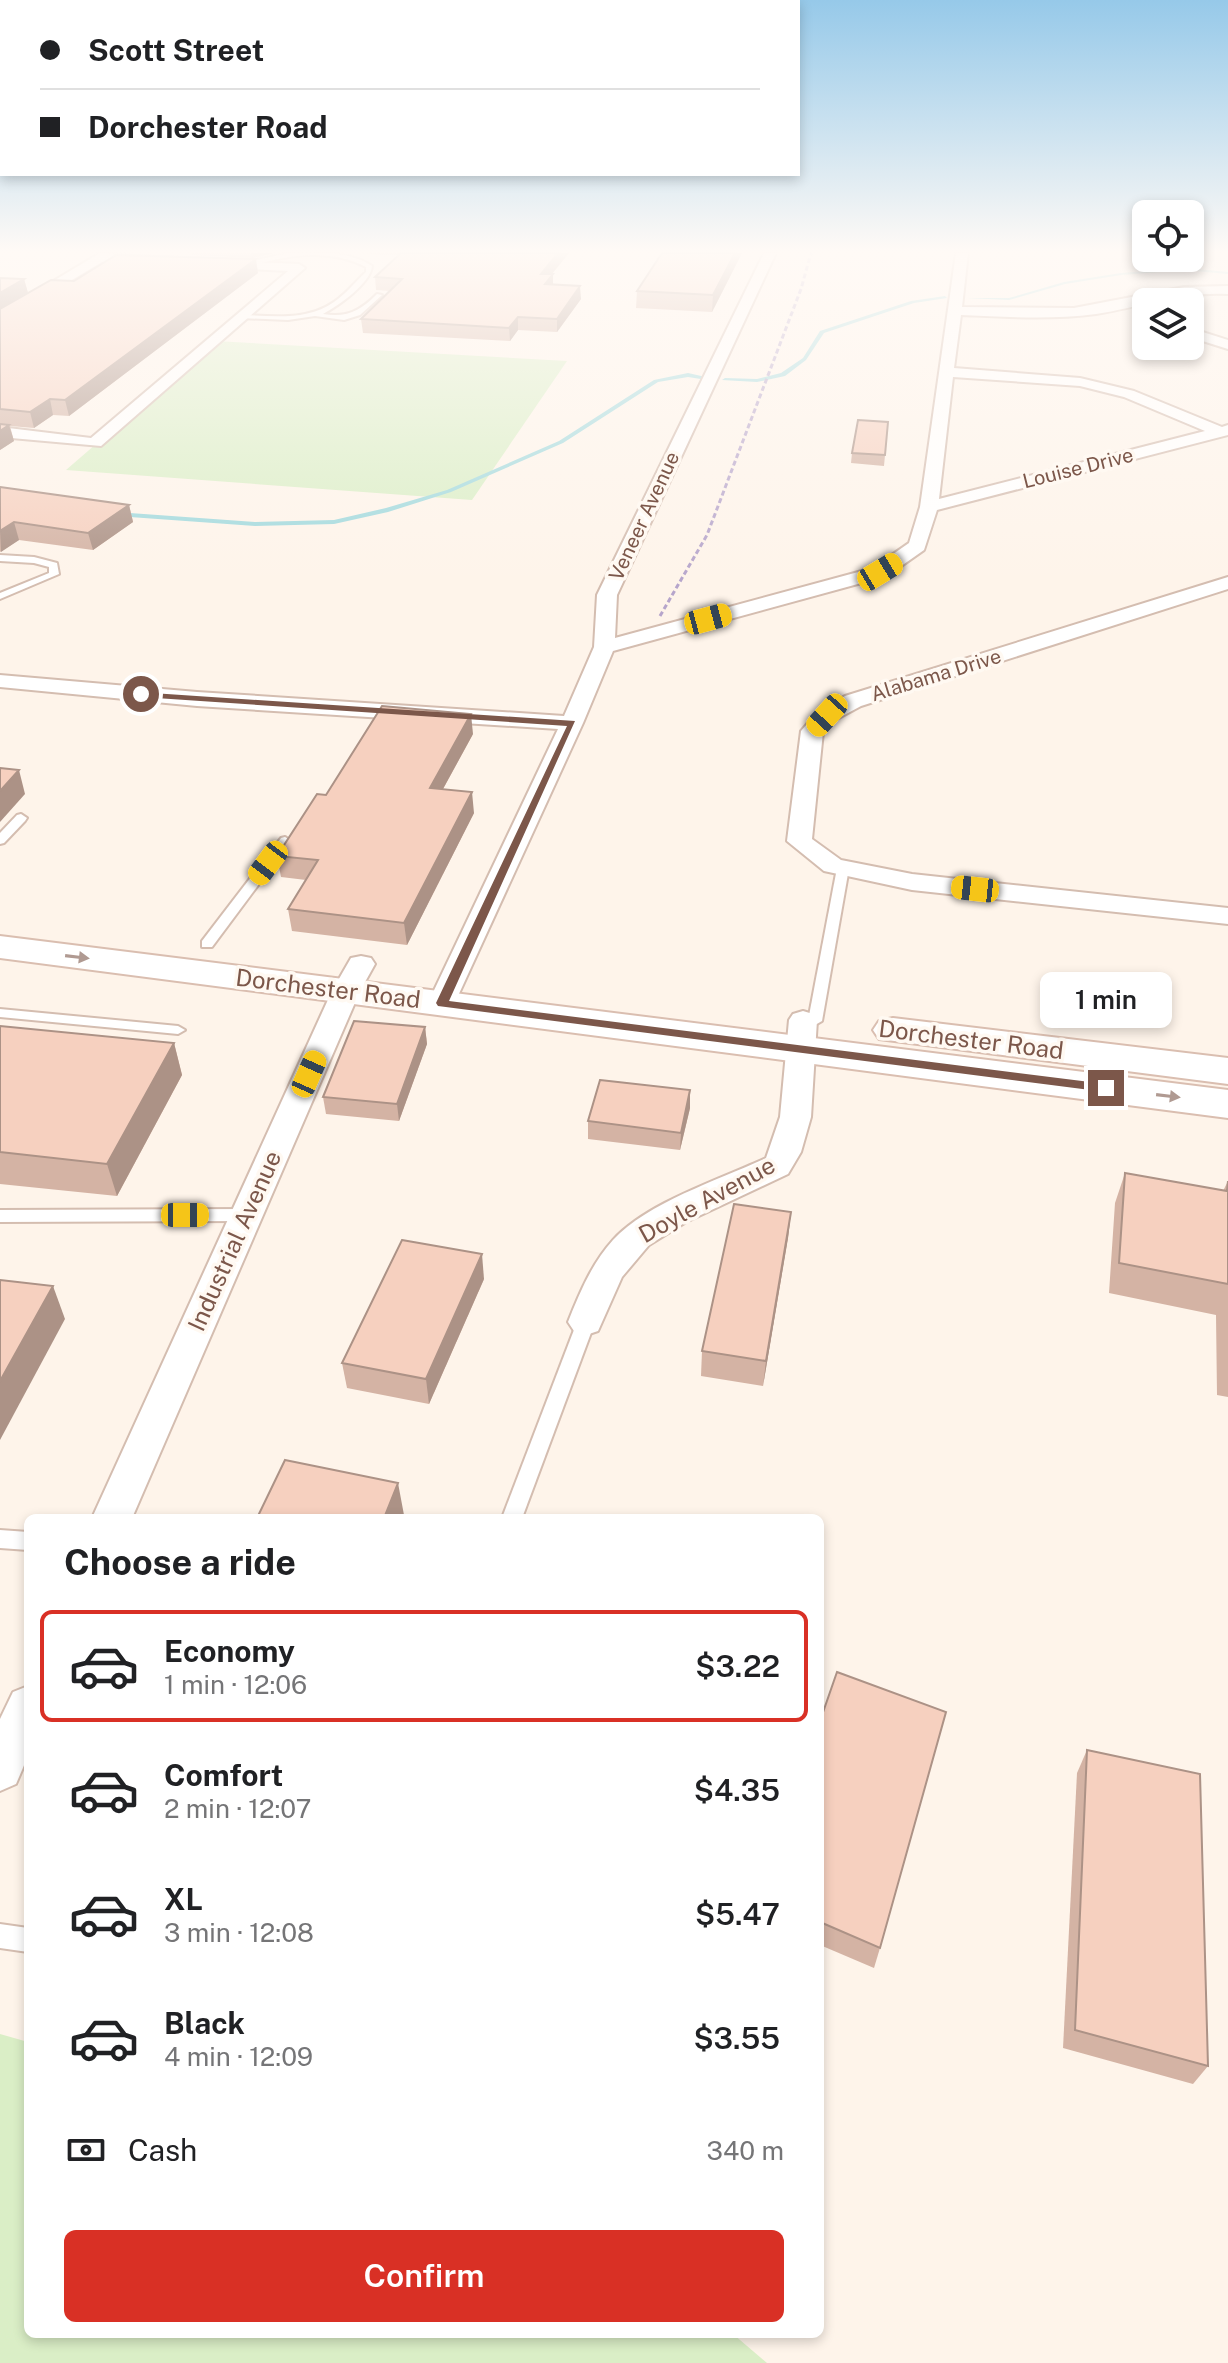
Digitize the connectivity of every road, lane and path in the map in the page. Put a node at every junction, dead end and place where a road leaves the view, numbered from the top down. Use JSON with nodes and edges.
{"nodes":[{"id":1,"x":188,"y":363,"type":"edge"},
{"id":2,"x":717,"y":363,"type":"edge"},
{"id":3,"x":946,"y":363,"type":"edge"},
{"id":4,"x":945,"y":372,"type":"junction"},
{"id":5,"x":1224,"y":431,"type":"edge"},
{"id":6,"x":0,"y":432,"type":"edge"},
{"id":7,"x":929,"y":507,"type":"junction"},
{"id":8,"x":0,"y":558,"type":"edge"},
{"id":9,"x":1228,"y":583,"type":"edge"},
{"id":10,"x":0,"y":596,"type":"edge"},
{"id":11,"x":604,"y":647,"type":"junction"},
{"id":12,"x":0,"y":681,"type":"edge"},
{"id":13,"x":572,"y":723,"type":"junction"},
{"id":14,"x":21,"y":818,"type":"dead end"},
{"id":15,"x":0,"y":840,"type":"edge"},
{"id":16,"x":285,"y":841,"type":"edge"},
{"id":17,"x":843,"y":868,"type":"junction"},
{"id":18,"x":1228,"y":916,"type":"edge"},
{"id":19,"x":0,"y":918,"type":"edge"},
{"id":20,"x":207,"y":944,"type":"junction"},
{"id":21,"x":0,"y":947,"type":"edge"},
{"id":22,"x":353,"y":978,"type":"junction"},
{"id":23,"x":448,"y":990,"type":"junction"},
{"id":24,"x":0,"y":1013,"type":"edge"},
{"id":25,"x":178,"y":1030,"type":"dead end"},
{"id":26,"x":806,"y":1030,"type":"junction"},
{"id":27,"x":1228,"y":1071,"type":"edge"},
{"id":28,"x":1228,"y":1104,"type":"edge"},
{"id":29,"x":247,"y":1215,"type":"junction"},
{"id":30,"x":0,"y":1216,"type":"edge"},
{"id":31,"x":586,"y":1322,"type":"joint"},
{"id":32,"x":114,"y":1514,"type":"edge"},
{"id":33,"x":514,"y":1514,"type":"edge"},
{"id":34,"x":0,"y":1539,"type":"edge"},
{"id":35,"x":24,"y":1541,"type":"edge"},
{"id":36,"x":24,"y":1715,"type":"edge"},
{"id":37,"x":0,"y":1769,"type":"edge"},
{"id":38,"x":0,"y":1936,"type":"edge"},
{"id":39,"x":24,"y":1939,"type":"edge"}],
"edges":[{"from":1,"to":6,"type":"street"},
{"from":2,"to":11,"type":"street","name":"Veneer Avenue"},
{"from":3,"to":4,"type":"street"},
{"from":4,"to":5,"type":"street"},
{"from":4,"to":7,"type":"street"},
{"from":5,"to":7,"type":"street","name":"Louise Drive"},
{"from":7,"to":11,"type":"street"},
{"from":8,"to":10,"type":"lane"},
{"from":9,"to":17,"type":"street","name":"Alabama Drive"},
{"from":11,"to":13,"type":"street","name":"Veneer Avenue"},
{"from":12,"to":13,"type":"street"},
{"from":13,"to":23,"type":"street","name":"Veneer Avenue"},
{"from":14,"to":15,"type":"lane"},
{"from":16,"to":20,"type":"lane"},
{"from":17,"to":18,"type":"street","name":"Alabama Drive"},
{"from":17,"to":26,"type":"lane"},
{"from":19,"to":20,"type":"main road","name":"Dorchester Road"},
{"from":20,"to":22,"type":"main road","name":"Dorchester Road"},
{"from":21,"to":22,"type":"main road","name":"Dorchester Road","one_way":true},
{"from":22,"to":23,"type":"main road","name":"Dorchester Road"},
{"from":22,"to":29,"type":"street","name":"Industrial Avenue"},
{"from":23,"to":26,"type":"main road","name":"Dorchester Road"},
{"from":24,"to":25,"type":"lane"},
{"from":26,"to":27,"type":"main road","name":"Dorchester Road"},
{"from":26,"to":28,"type":"main road","name":"Dorchester Road","one_way":true},
{"from":26,"to":31,"type":"street","name":"Doyle Avenue"},
{"from":29,"to":30,"type":"lane"},
{"from":29,"to":32,"type":"street","name":"Industrial Avenue"},
{"from":31,"to":33,"type":"lane"},
{"from":34,"to":35,"type":"lane"},
{"from":36,"to":37,"type":"street"},
{"from":38,"to":39,"type":"lane"}]}
